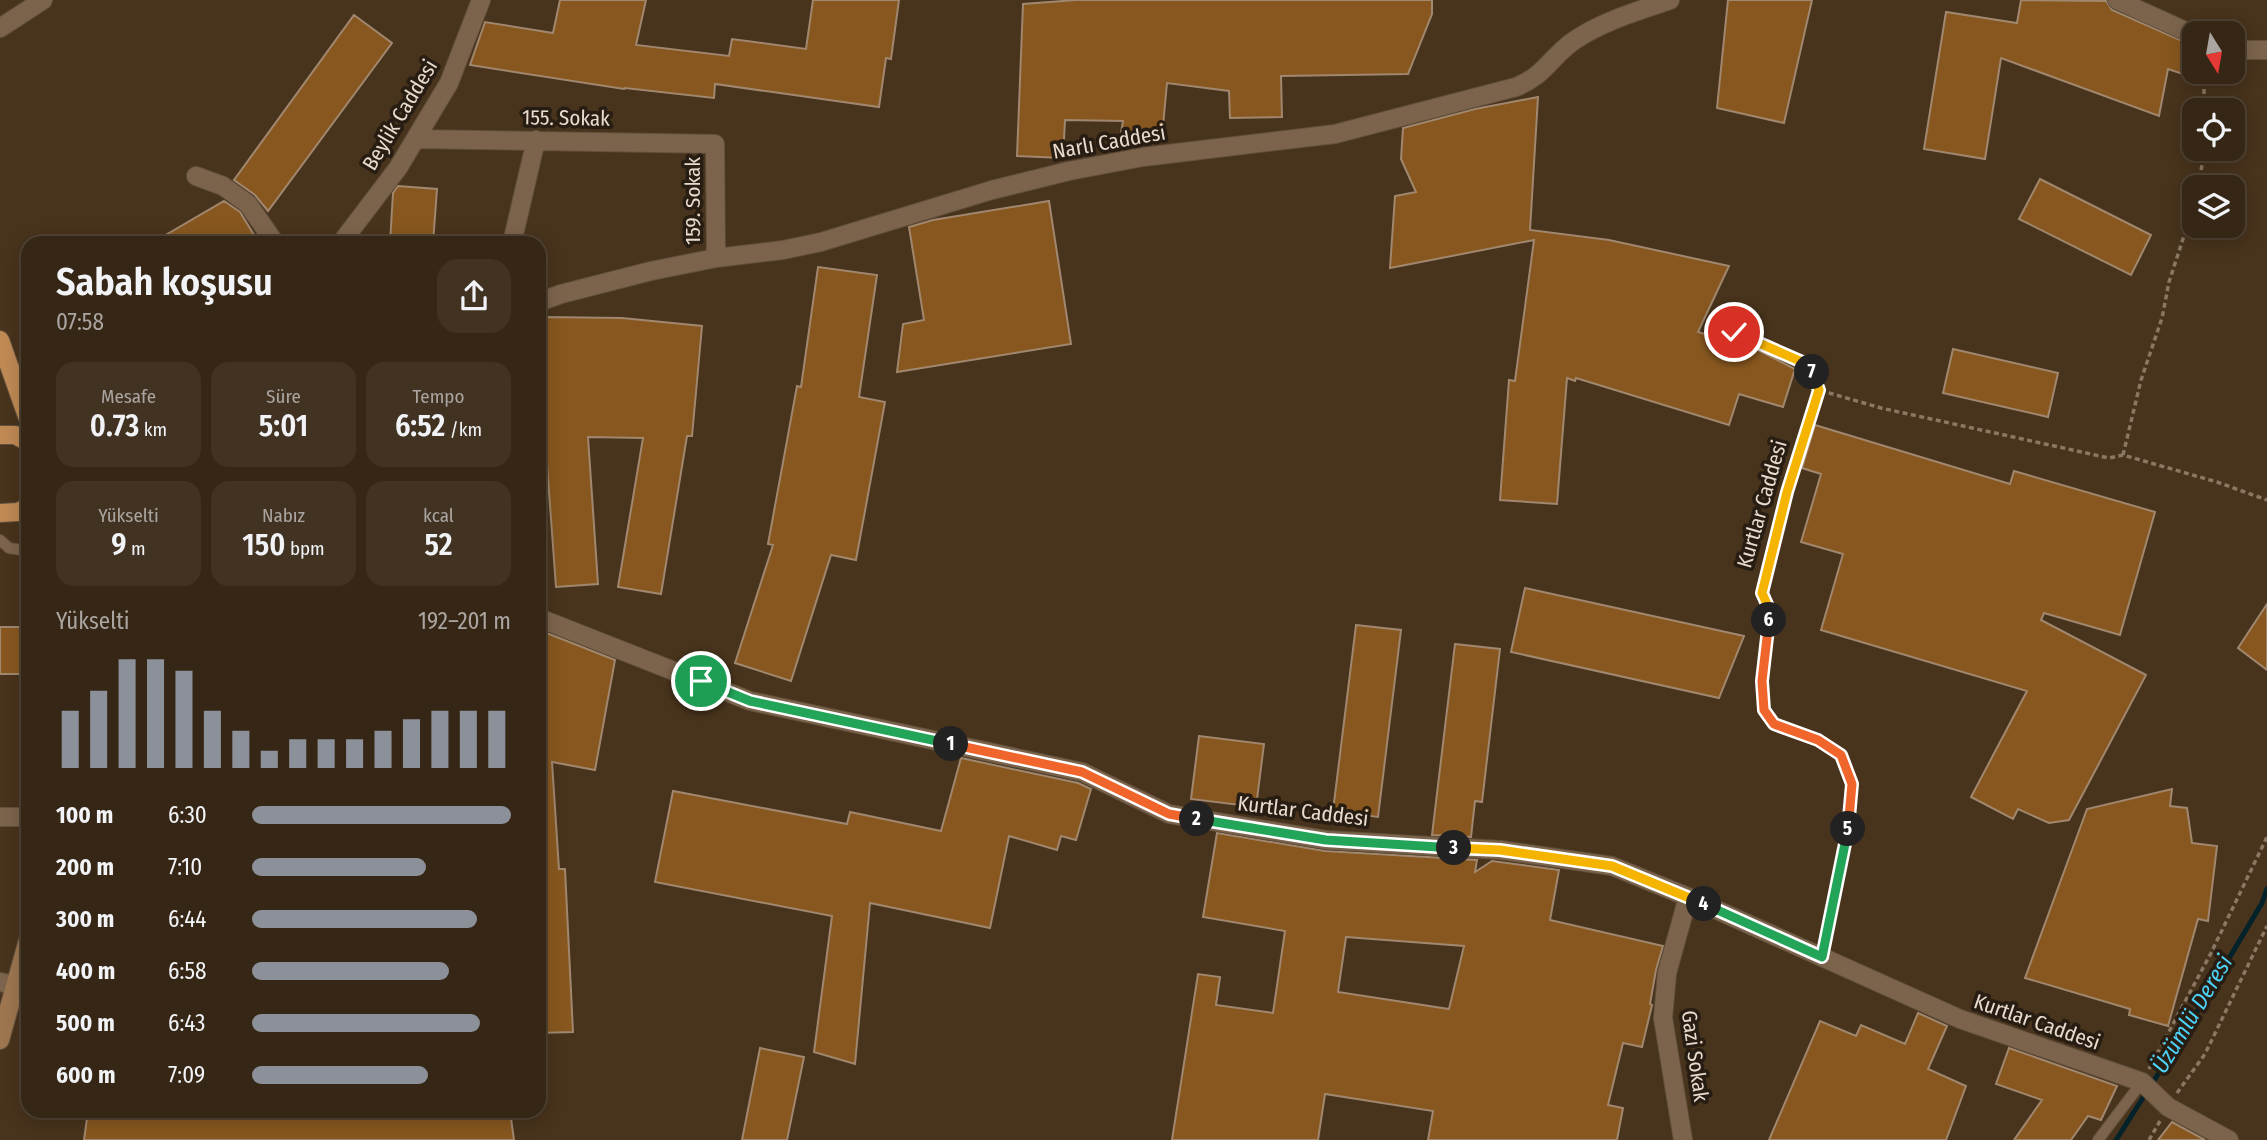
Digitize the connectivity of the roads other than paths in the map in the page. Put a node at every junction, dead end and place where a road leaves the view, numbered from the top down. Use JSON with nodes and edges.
{"nodes":[{"id":1,"x":43,"y":0,"type":"edge"},
{"id":2,"x":481,"y":0,"type":"edge"},
{"id":3,"x":1670,"y":0,"type":"edge"},
{"id":4,"x":2117,"y":0,"type":"edge"},
{"id":5,"x":0,"y":28,"type":"edge"},
{"id":6,"x":2182,"y":30,"type":"edge"},
{"id":7,"x":2245,"y":50,"type":"edge"},
{"id":8,"x":2267,"y":50,"type":"edge"},
{"id":9,"x":416,"y":139,"type":"junction"},
{"id":10,"x":536,"y":140,"type":"junction"},
{"id":11,"x":715,"y":144,"type":"joint"},
{"id":12,"x":196,"y":176,"type":"dead end"},
{"id":13,"x":270,"y":236,"type":"edge"},
{"id":14,"x":346,"y":236,"type":"edge"},
{"id":15,"x":514,"y":236,"type":"edge"},
{"id":16,"x":716,"y":258,"type":"junction"},
{"id":17,"x":546,"y":300,"type":"edge"},
{"id":18,"x":0,"y":340,"type":"edge"},
{"id":19,"x":21,"y":399,"type":"edge"},
{"id":20,"x":0,"y":435,"type":"edge"},
{"id":21,"x":21,"y":438,"type":"edge"},
{"id":22,"x":21,"y":510,"type":"edge"},
{"id":23,"x":0,"y":513,"type":"edge"},
{"id":24,"x":0,"y":540,"type":"edge"},
{"id":25,"x":21,"y":550,"type":"edge"},
{"id":26,"x":546,"y":621,"type":"edge"},
{"id":27,"x":0,"y":817,"type":"edge"},
{"id":28,"x":21,"y":817,"type":"edge"},
{"id":29,"x":1688,"y":897,"type":"junction"},
{"id":30,"x":21,"y":955,"type":"edge"},
{"id":31,"x":8,"y":984,"type":"edge"},
{"id":32,"x":0,"y":1040,"type":"edge"},
{"id":33,"x":2143,"y":1083,"type":"junction"},
{"id":34,"x":1683,"y":1140,"type":"edge"},
{"id":35,"x":2098,"y":1140,"type":"edge"},
{"id":36,"x":2229,"y":1140,"type":"edge"}],
"edges":[{"from":1,"to":5,"type":"street"},
{"from":2,"to":9,"type":"street","name":"Beylik Caddesi"},
{"from":3,"to":16,"type":"street","name":"Narlı Caddesi"},
{"from":4,"to":6,"type":"street"},
{"from":7,"to":8,"type":"street"},
{"from":9,"to":10,"type":"street","name":"155. Sokak"},
{"from":9,"to":14,"type":"street","name":"Beylik Caddesi"},
{"from":10,"to":11,"type":"street","name":"155. Sokak"},
{"from":10,"to":15,"type":"street"},
{"from":11,"to":16,"type":"street","name":"159. Sokak"},
{"from":12,"to":13,"type":"street"},
{"from":16,"to":17,"type":"street","name":"Narlı Caddesi"},
{"from":18,"to":19,"type":"main road"},
{"from":20,"to":21,"type":"main road"},
{"from":22,"to":23,"type":"main road"},
{"from":24,"to":25,"type":"lane"},
{"from":26,"to":29,"type":"street","name":"Kurtlar Caddesi"},
{"from":27,"to":28,"type":"street"},
{"from":29,"to":33,"type":"street","name":"Kurtlar Caddesi"},
{"from":29,"to":34,"type":"street","name":"Gazi Sokak"},
{"from":30,"to":31,"type":"main road"},
{"from":31,"to":32,"type":"main road"},
{"from":33,"to":35,"type":"lane"},
{"from":33,"to":36,"type":"street","name":"Kurtlar Caddesi"}]}
